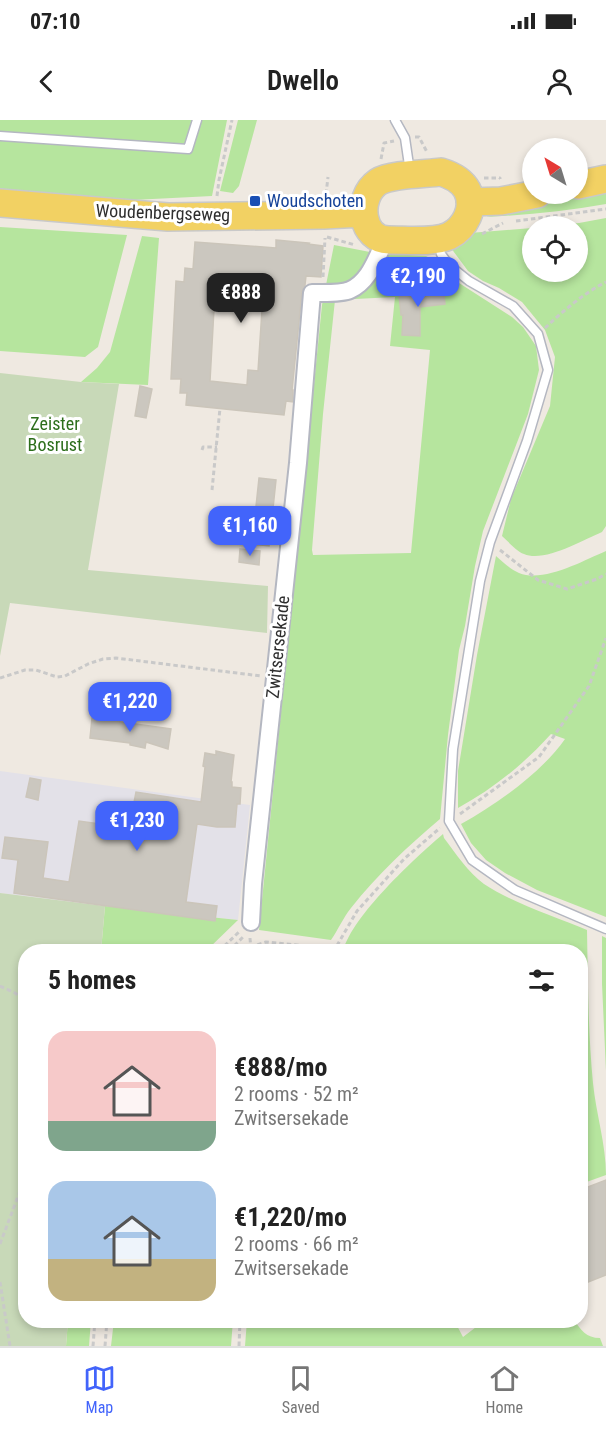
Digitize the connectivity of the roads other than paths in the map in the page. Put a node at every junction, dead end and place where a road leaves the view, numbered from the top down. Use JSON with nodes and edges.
{"nodes":[{"id":1,"x":197,"y":120,"type":"edge"},
{"id":2,"x":395,"y":120,"type":"edge"},
{"id":3,"x":0,"y":136,"type":"edge"},
{"id":4,"x":410,"y":175,"type":"junction"},
{"id":5,"x":606,"y":179,"type":"edge"},
{"id":6,"x":588,"y":183,"type":"edge"},
{"id":7,"x":522,"y":197,"type":"edge"},
{"id":8,"x":470,"y":202,"type":"junction"},
{"id":9,"x":0,"y":203,"type":"edge"},
{"id":10,"x":363,"y":213,"type":"junction"},
{"id":11,"x":437,"y":239,"type":"junction"},
{"id":12,"x":382,"y":246,"type":"junction"},
{"id":13,"x":250,"y":922,"type":"road end"},
{"id":14,"x":606,"y":929,"type":"edge"}],
"edges":[{"from":1,"to":3,"type":"lane"},
{"from":2,"to":4,"type":"lane"},
{"from":4,"to":8,"type":"main road"},
{"from":4,"to":10,"type":"main road"},
{"from":5,"to":6,"type":"main road"},
{"from":7,"to":8,"type":"main road"},
{"from":8,"to":11,"type":"main road"},
{"from":9,"to":10,"type":"main road","name":"Woudenbergseweg"},
{"from":10,"to":12,"type":"main road"},
{"from":11,"to":12,"type":"main road"},
{"from":11,"to":14,"type":"lane"},
{"from":12,"to":13,"type":"street","name":"Zwitsersekade"}]}
